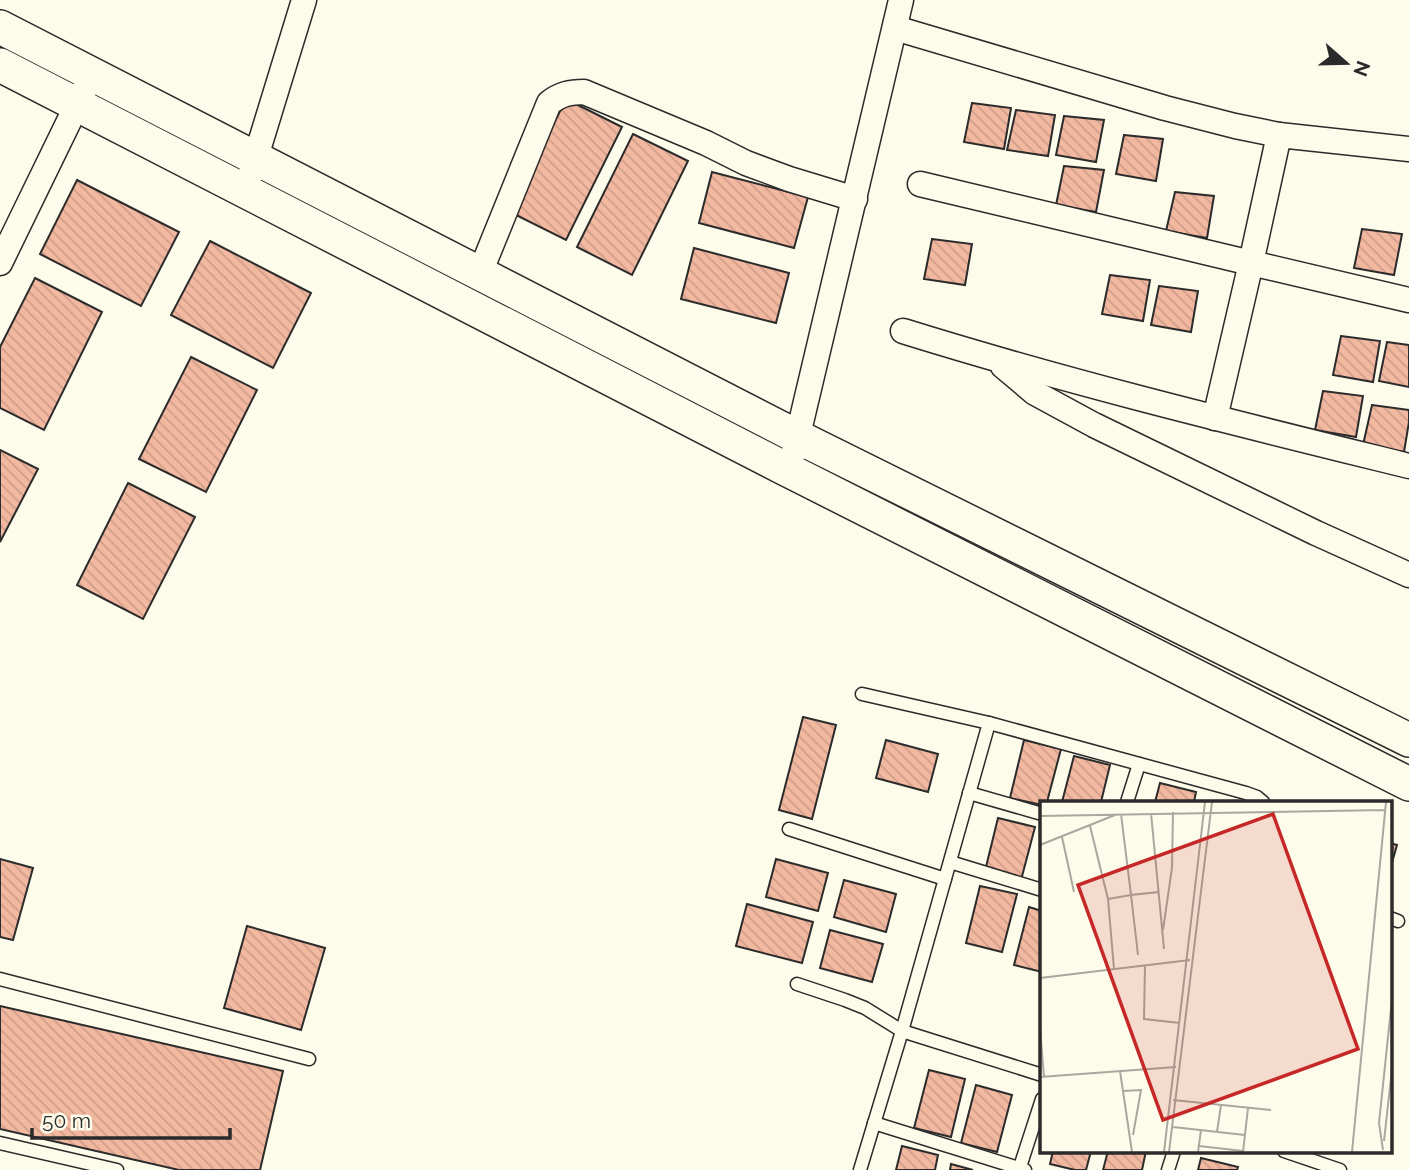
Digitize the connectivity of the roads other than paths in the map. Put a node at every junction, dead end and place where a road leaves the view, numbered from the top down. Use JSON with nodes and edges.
{"nodes":[{"id":1,"x":304,"y":0,"type":"edge"},
{"id":2,"x":901,"y":0,"type":"edge"},
{"id":3,"x":0,"y":27,"type":"edge"},
{"id":4,"x":895,"y":28,"type":"junction"},
{"id":5,"x":0,"y":65,"type":"edge"},
{"id":6,"x":92,"y":74,"type":"junction"},
{"id":7,"x":77,"y":104,"type":"junction"},
{"id":8,"x":1279,"y":135,"type":"junction"},
{"id":9,"x":1409,"y":149,"type":"edge"},
{"id":10,"x":257,"y":158,"type":"junction"},
{"id":11,"x":920,"y":184,"type":"dead end"},
{"id":12,"x":245,"y":191,"type":"junction"},
{"id":13,"x":855,"y":199,"type":"junction"},
{"id":14,"x":0,"y":263,"type":"edge"},
{"id":15,"x":1251,"y":263,"type":"junction"},
{"id":16,"x":480,"y":273,"type":"junction"},
{"id":17,"x":1409,"y":300,"type":"edge"},
{"id":18,"x":903,"y":331,"type":"dead end"},
{"id":19,"x":995,"y":360,"type":"junction"},
{"id":20,"x":1215,"y":418,"type":"junction"},
{"id":21,"x":798,"y":437,"type":"junction"},
{"id":22,"x":1409,"y":466,"type":"edge"},
{"id":23,"x":788,"y":469,"type":"junction"},
{"id":24,"x":1409,"y":575,"type":"edge"},
{"id":25,"x":862,"y":694,"type":"dead end"},
{"id":26,"x":989,"y":723,"type":"junction"},
{"id":27,"x":1409,"y":740,"type":"edge"},
{"id":28,"x":1139,"y":764,"type":"junction"},
{"id":29,"x":1409,"y":784,"type":"edge"},
{"id":30,"x":969,"y":793,"type":"junction"},
{"id":31,"x":1128,"y":801,"type":"edge"},
{"id":32,"x":1261,"y":801,"type":"edge"},
{"id":33,"x":1040,"y":814,"type":"edge"},
{"id":34,"x":789,"y":829,"type":"dead end"},
{"id":35,"x":950,"y":862,"type":"junction"},
{"id":36,"x":945,"y":879,"type":"junction"},
{"id":37,"x":1040,"y":890,"type":"edge"},
{"id":38,"x":0,"y":979,"type":"edge"},
{"id":39,"x":797,"y":984,"type":"dead end"},
{"id":40,"x":902,"y":1031,"type":"junction"},
{"id":41,"x":309,"y":1059,"type":"dead end"},
{"id":42,"x":1040,"y":1075,"type":"edge"},
{"id":43,"x":1040,"y":1103,"type":"edge"},
{"id":44,"x":874,"y":1123,"type":"junction"},
{"id":45,"x":0,"y":1143,"type":"edge"},
{"id":46,"x":1174,"y":1152,"type":"edge"},
{"id":47,"x":1288,"y":1152,"type":"edge"},
{"id":48,"x":1319,"y":1161,"type":"edge"},
{"id":49,"x":117,"y":1170,"type":"edge"},
{"id":50,"x":860,"y":1170,"type":"edge"},
{"id":51,"x":1021,"y":1170,"type":"edge"},
{"id":52,"x":1168,"y":1170,"type":"edge"},
{"id":53,"x":1340,"y":1170,"type":"edge"}],
"edges":[{"from":1,"to":10,"type":"street"},
{"from":2,"to":4,"type":"street"},
{"from":3,"to":6,"type":"street"},
{"from":4,"to":8,"type":"street"},
{"from":4,"to":13,"type":"street"},
{"from":5,"to":7,"type":"street"},
{"from":6,"to":7,"type":"street"},
{"from":6,"to":10,"type":"street"},
{"from":7,"to":12,"type":"street"},
{"from":7,"to":14,"type":"street"},
{"from":8,"to":9,"type":"street"},
{"from":8,"to":15,"type":"street"},
{"from":10,"to":12,"type":"street"},
{"from":10,"to":16,"type":"street"},
{"from":11,"to":15,"type":"street"},
{"from":12,"to":23,"type":"street"},
{"from":13,"to":16,"type":"street"},
{"from":13,"to":21,"type":"street"},
{"from":15,"to":17,"type":"street"},
{"from":15,"to":20,"type":"street"},
{"from":16,"to":21,"type":"street"},
{"from":18,"to":19,"type":"street"},
{"from":19,"to":20,"type":"street"},
{"from":19,"to":24,"type":"street"},
{"from":20,"to":22,"type":"street"},
{"from":21,"to":23,"type":"street"},
{"from":21,"to":27,"type":"street"},
{"from":23,"to":29,"type":"street"},
{"from":25,"to":26,"type":"lane"},
{"from":26,"to":28,"type":"lane"},
{"from":26,"to":30,"type":"lane"},
{"from":28,"to":31,"type":"lane"},
{"from":28,"to":32,"type":"lane"},
{"from":30,"to":33,"type":"lane"},
{"from":30,"to":35,"type":"lane"},
{"from":34,"to":36,"type":"lane"},
{"from":35,"to":36,"type":"lane"},
{"from":35,"to":37,"type":"lane"},
{"from":36,"to":40,"type":"lane"},
{"from":38,"to":41,"type":"lane"},
{"from":39,"to":40,"type":"lane"},
{"from":40,"to":42,"type":"lane"},
{"from":40,"to":44,"type":"lane"},
{"from":43,"to":51,"type":"lane"},
{"from":44,"to":50,"type":"lane"},
{"from":44,"to":51,"type":"lane"},
{"from":45,"to":49,"type":"lane"},
{"from":46,"to":52,"type":"lane"},
{"from":47,"to":48,"type":"lane"},
{"from":48,"to":53,"type":"lane"}]}
